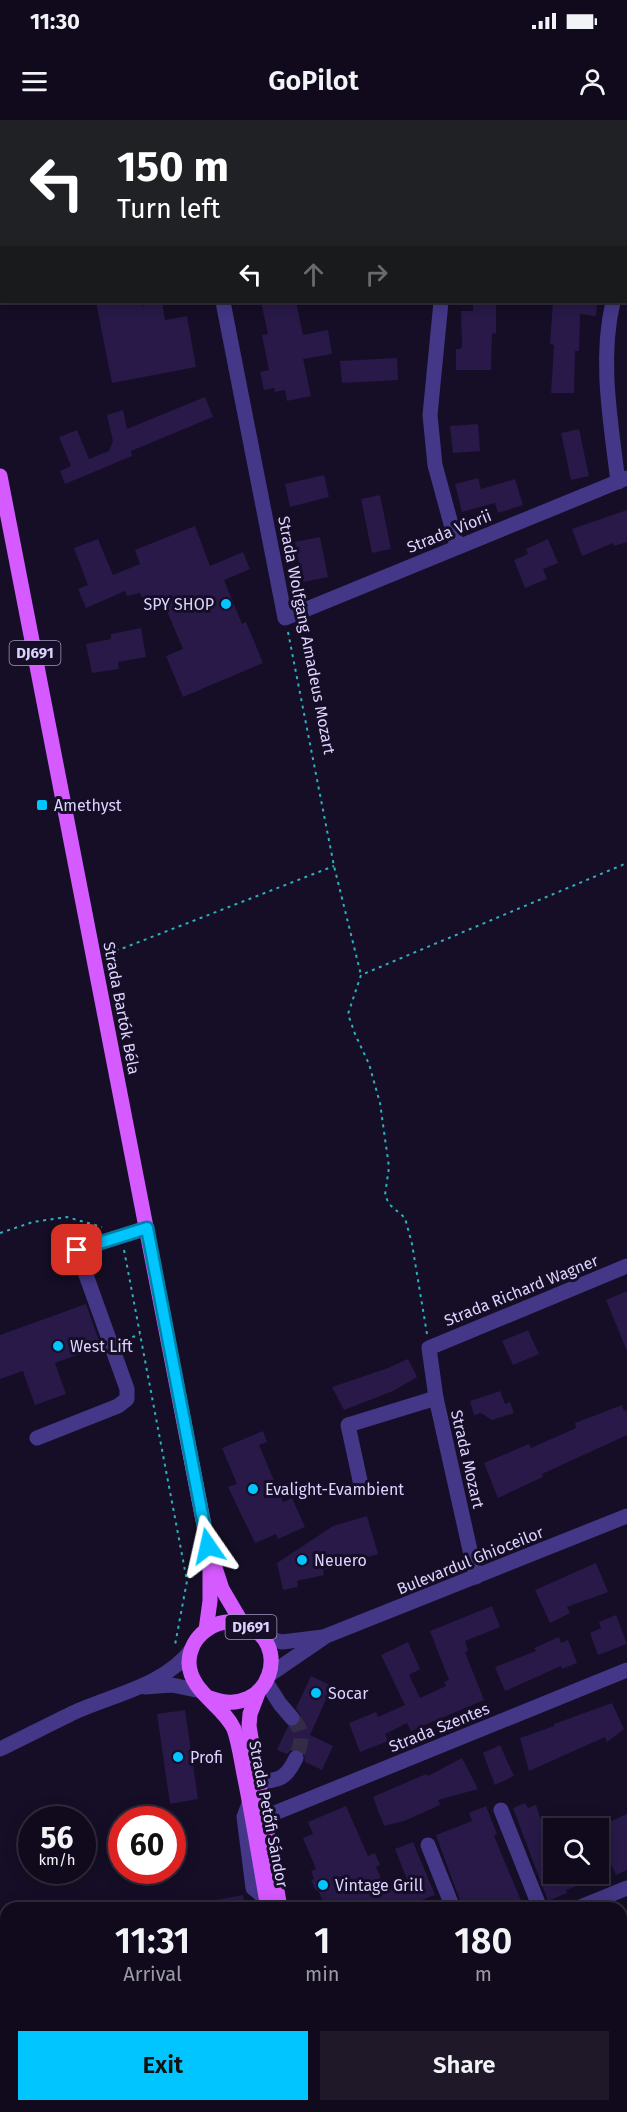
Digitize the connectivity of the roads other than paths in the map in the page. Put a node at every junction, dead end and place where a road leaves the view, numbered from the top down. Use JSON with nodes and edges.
{"nodes":[{"id":1,"x":223,"y":303,"type":"edge"},
{"id":2,"x":441,"y":303,"type":"edge"},
{"id":3,"x":613,"y":303,"type":"edge"},
{"id":4,"x":0,"y":476,"type":"edge"},
{"id":5,"x":623,"y":480,"type":"edge"},
{"id":6,"x":457,"y":546,"type":"junction"},
{"id":7,"x":285,"y":618,"type":"joint"},
{"id":8,"x":147,"y":1228,"type":"junction"},
{"id":9,"x":627,"y":1266,"type":"edge"},
{"id":10,"x":429,"y":1348,"type":"joint"},
{"id":11,"x":436,"y":1398,"type":"junction"},
{"id":12,"x":37,"y":1438,"type":"dead end"},
{"id":13,"x":361,"y":1485,"type":"dead end"},
{"id":14,"x":627,"y":1516,"type":"edge"},
{"id":15,"x":208,"y":1546,"type":"junction"},
{"id":16,"x":476,"y":1577,"type":"junction"},
{"id":17,"x":242,"y":1623,"type":"junction"},
{"id":18,"x":206,"y":1630,"type":"junction"},
{"id":19,"x":326,"y":1636,"type":"junction"},
{"id":20,"x":262,"y":1637,"type":"junction"},
{"id":21,"x":192,"y":1649,"type":"junction"},
{"id":22,"x":627,"y":1670,"type":"edge"},
{"id":23,"x":264,"y":1683,"type":"junction"},
{"id":24,"x":139,"y":1688,"type":"junction"},
{"id":25,"x":205,"y":1694,"type":"junction"},
{"id":26,"x":292,"y":1718,"type":"tunnel mouth"},
{"id":27,"x":0,"y":1749,"type":"edge"},
{"id":28,"x":296,"y":1758,"type":"tunnel mouth"},
{"id":29,"x":258,"y":1782,"type":"junction"},
{"id":30,"x":501,"y":1810,"type":"dead end"},
{"id":31,"x":265,"y":1817,"type":"junction"},
{"id":32,"x":428,"y":1845,"type":"dead end"},
{"id":33,"x":627,"y":1888,"type":"edge"},
{"id":34,"x":267,"y":1902,"type":"edge"},
{"id":35,"x":279,"y":1902,"type":"edge"},
{"id":36,"x":451,"y":1902,"type":"edge"},
{"id":37,"x":538,"y":1902,"type":"edge"},
{"id":38,"x":593,"y":1902,"type":"edge"}],
"edges":[{"from":1,"to":7,"type":"street","name":"Strada Wolfgang Amadeus Mozart"},
{"from":2,"to":6,"type":"street"},
{"from":3,"to":5,"type":"street"},
{"from":4,"to":8,"type":"main road","name":"Strada Bartók Béla","number":"DJ691"},
{"from":5,"to":6,"type":"street","name":"Strada Viorii"},
{"from":6,"to":7,"type":"street","name":"Strada Viorii"},
{"from":8,"to":12,"type":"street"},
{"from":8,"to":15,"type":"main road","name":"Strada Bartók Béla","number":"DJ691"},
{"from":9,"to":10,"type":"street","name":"Strada Richard Wagner"},
{"from":10,"to":11,"type":"street","name":"Strada Mozart"},
{"from":11,"to":13,"type":"street"},
{"from":11,"to":16,"type":"street","name":"Strada Mozart"},
{"from":14,"to":16,"type":"street","name":"Bulevardul Ghioceilor"},
{"from":15,"to":17,"type":"main road","name":"Strada Bartók Béla","number":"DJ691"},
{"from":15,"to":18,"type":"main road","name":"Strada Bartók Béla","number":"DJ691"},
{"from":16,"to":19,"type":"street","name":"Bulevardul Ghioceilor"},
{"from":17,"to":18,"type":"main road","number":"DJ691"},
{"from":17,"to":20,"type":"main road","number":"DJ691"},
{"from":18,"to":21,"type":"main road","number":"DJ691"},
{"from":19,"to":20,"type":"street","name":"Bulevardul Ghioceilor"},
{"from":19,"to":23,"type":"street","name":"Bulevardul Ghioceilor"},
{"from":20,"to":23,"type":"main road","number":"DJ691"},
{"from":21,"to":24,"type":"street"},
{"from":21,"to":25,"type":"main road"},
{"from":22,"to":31,"type":"street","name":"Strada Szentes"},
{"from":23,"to":25,"type":"main road"},
{"from":23,"to":26,"type":"street"},
{"from":23,"to":29,"type":"main road","name":"Strada Petőfi Sándor","number":"DJ691"},
{"from":24,"to":25,"type":"street"},
{"from":24,"to":27,"type":"street"},
{"from":25,"to":34,"type":"main road","name":"Strada Petőfi Sándor"},
{"from":28,"to":29,"type":"street"},
{"from":29,"to":31,"type":"main road","name":"Strada Petőfi Sándor","number":"DJ691"},
{"from":30,"to":37,"type":"street"},
{"from":31,"to":35,"type":"main road","name":"Strada Petőfi Sándor","number":"DJ691"},
{"from":32,"to":36,"type":"street"},
{"from":33,"to":38,"type":"street"}]}
